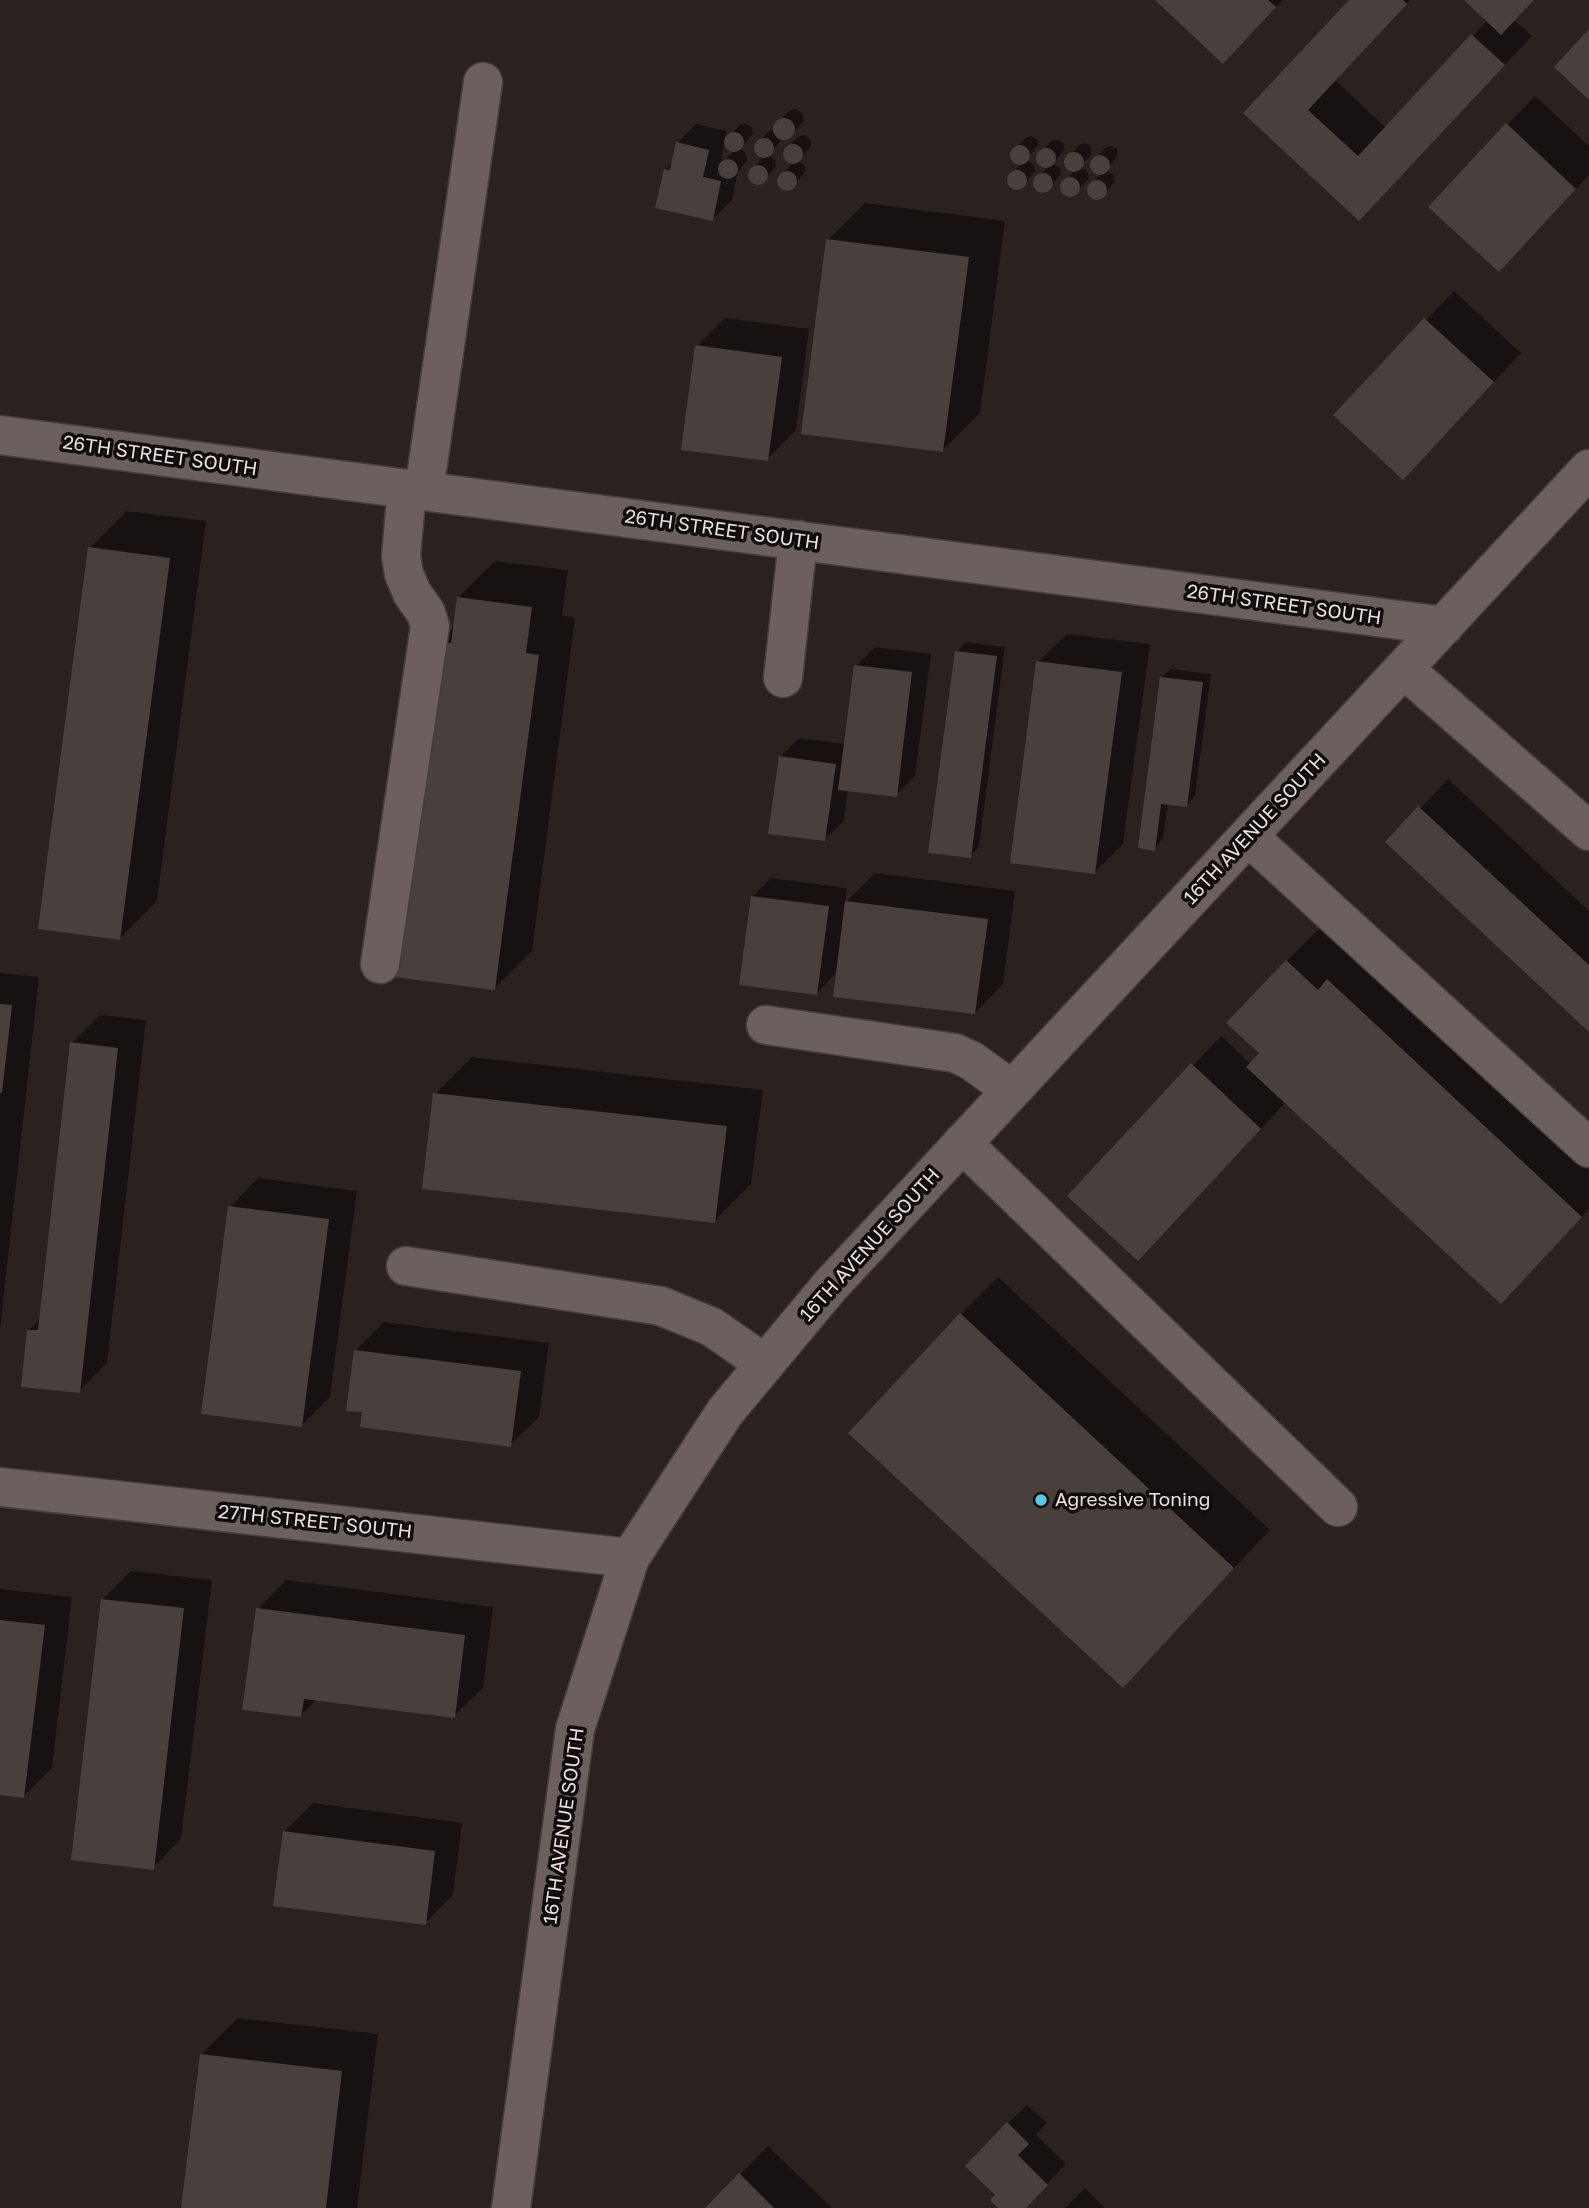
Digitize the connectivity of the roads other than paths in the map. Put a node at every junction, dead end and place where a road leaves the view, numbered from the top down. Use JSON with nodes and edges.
{"nodes":[{"id":1,"x":483,"y":82,"type":"dead end"},
{"id":2,"x":0,"y":435,"type":"edge"},
{"id":3,"x":1589,"y":469,"type":"edge"},
{"id":4,"x":415,"y":490,"type":"junction"},
{"id":5,"x":798,"y":540,"type":"junction"},
{"id":6,"x":1444,"y":626,"type":"junction"},
{"id":7,"x":1404,"y":668,"type":"junction"},
{"id":8,"x":783,"y":678,"type":"dead end"},
{"id":9,"x":1589,"y":831,"type":"edge"},
{"id":10,"x":1248,"y":836,"type":"junction"},
{"id":11,"x":380,"y":964,"type":"dead end"},
{"id":12,"x":766,"y":1025,"type":"dead end"},
{"id":13,"x":1012,"y":1090,"type":"junction"},
{"id":14,"x":962,"y":1143,"type":"junction"},
{"id":15,"x":1589,"y":1148,"type":"edge"},
{"id":16,"x":406,"y":1266,"type":"dead end"},
{"id":17,"x":765,"y":1364,"type":"junction"},
{"id":18,"x":0,"y":1487,"type":"edge"},
{"id":19,"x":1338,"y":1507,"type":"dead end"},
{"id":20,"x":630,"y":1558,"type":"junction"},
{"id":21,"x":511,"y":2208,"type":"edge"}],
"edges":[{"from":1,"to":4,"type":"street"},
{"from":2,"to":4,"type":"street","name":"26TH STREET SOUTH"},
{"from":3,"to":6,"type":"street","name":"16TH AVENUE SOUTH"},
{"from":4,"to":5,"type":"street","name":"26TH STREET SOUTH"},
{"from":4,"to":11,"type":"street"},
{"from":5,"to":6,"type":"street","name":"26TH STREET SOUTH"},
{"from":5,"to":8,"type":"street"},
{"from":6,"to":7,"type":"street","name":"16TH AVENUE SOUTH"},
{"from":7,"to":9,"type":"street"},
{"from":7,"to":10,"type":"street","name":"16TH AVENUE SOUTH"},
{"from":10,"to":13,"type":"street","name":"16TH AVENUE SOUTH"},
{"from":10,"to":15,"type":"street"},
{"from":12,"to":13,"type":"street"},
{"from":13,"to":14,"type":"street","name":"16TH AVENUE SOUTH"},
{"from":14,"to":17,"type":"street","name":"16TH AVENUE SOUTH"},
{"from":14,"to":19,"type":"street"},
{"from":16,"to":17,"type":"street"},
{"from":17,"to":20,"type":"street","name":"16TH AVENUE SOUTH"},
{"from":18,"to":20,"type":"street","name":"27TH STREET SOUTH"},
{"from":20,"to":21,"type":"street","name":"16TH AVENUE SOUTH"}]}
